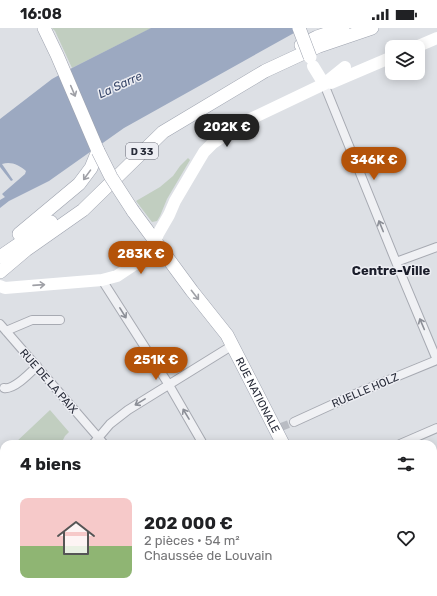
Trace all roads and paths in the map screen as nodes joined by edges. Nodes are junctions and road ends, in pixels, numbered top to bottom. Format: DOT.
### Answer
graph roads {
  1 [pos="36,28"];
  2 [pos="44,28"];
  3 [pos="298,28"];
  4 [pos="343,28"];
  5 [pos="372,28"];
  6 [pos="437,38"];
  7 [pos="50,40"];
  8 [pos="425,43"];
  9 [pos="385,60"];
  10 [pos="312,61"];
  11 [pos="345,67"];
  12 [pos="324,84"];
  13 [pos="98,151"];
  14 [pos="155,241"];
  15 [pos="437,247"];
  16 [pos="0,251"];
  17 [pos="0,257"];
  18 [pos="396,262"];
  19 [pos="0,272"];
  20 [pos="102,280"];
  21 [pos="0,286"];
  22 [pos="60,320"];
  23 [pos="0,324"];
  24 [pos="6,331"];
  25 [pos="233,344"];
  26 [pos="435,349"];
  27 [pos="437,360"];
  28 [pos="37,366"];
  29 [pos="169,385"];
  30 [pos="4,388"];
  31 [pos="294,422"];
  32 [pos="437,428"];
  33 [pos="96,440"];
  34 [pos="99,440"];
  35 [pos="202,440"];
  36 [pos="282,440"];
  37 [pos="409,440"];
  1 -- 7 [label="main road"];
  2 -- 7 [label="main road"];
  3 -- 10 [label="main road, bridge"];
  4 -- 17 [label="main road, D 33"];
  5 -- 19 [label="main road, D 33"];
  6 -- 8 [label="street"];
  7 -- 13 [label="main road, one-way"];
  9 -- 12 [label="street"];
  10 -- 12 [label="street"];
  11 -- 12 [label="street"];
  12 -- 14 [label="street"];
  18 -- 12 [label="street, one-way"];
  13 -- 14 [label="main road, bridge"];
  13 -- 16 [label="main road, one-way"];
  14 -- 20 [label="street"];
  14 -- 25 [label="main road, RUE NATIONALE, one-way"];
  15 -- 18 [label="street"];
  26 -- 18 [label="street, one-way"];
  21 -- 20 [label="street, one-way"];
  20 -- 29 [label="street, one-way"];
  22 -- 24 [label="street"];
  23 -- 24 [label="street, RUE DE LA PAIX"];
  24 -- 28 [label="street, RUE DE LA PAIX"];
  25 -- 29 [label="street"];
  25 -- 36 [label="main road, RUE NATIONALE"];
  26 -- 27 [label="street"];
  27 -- 31 [label="street, RUELLE HOLZ"];
  28 -- 30 [label="street"];
  28 -- 33 [label="street, RUE DE LA PAIX"];
  29 -- 34 [label="street, one-way"];
  35 -- 29 [label="street, one-way"];
  32 -- 37 [label="street"];
}
